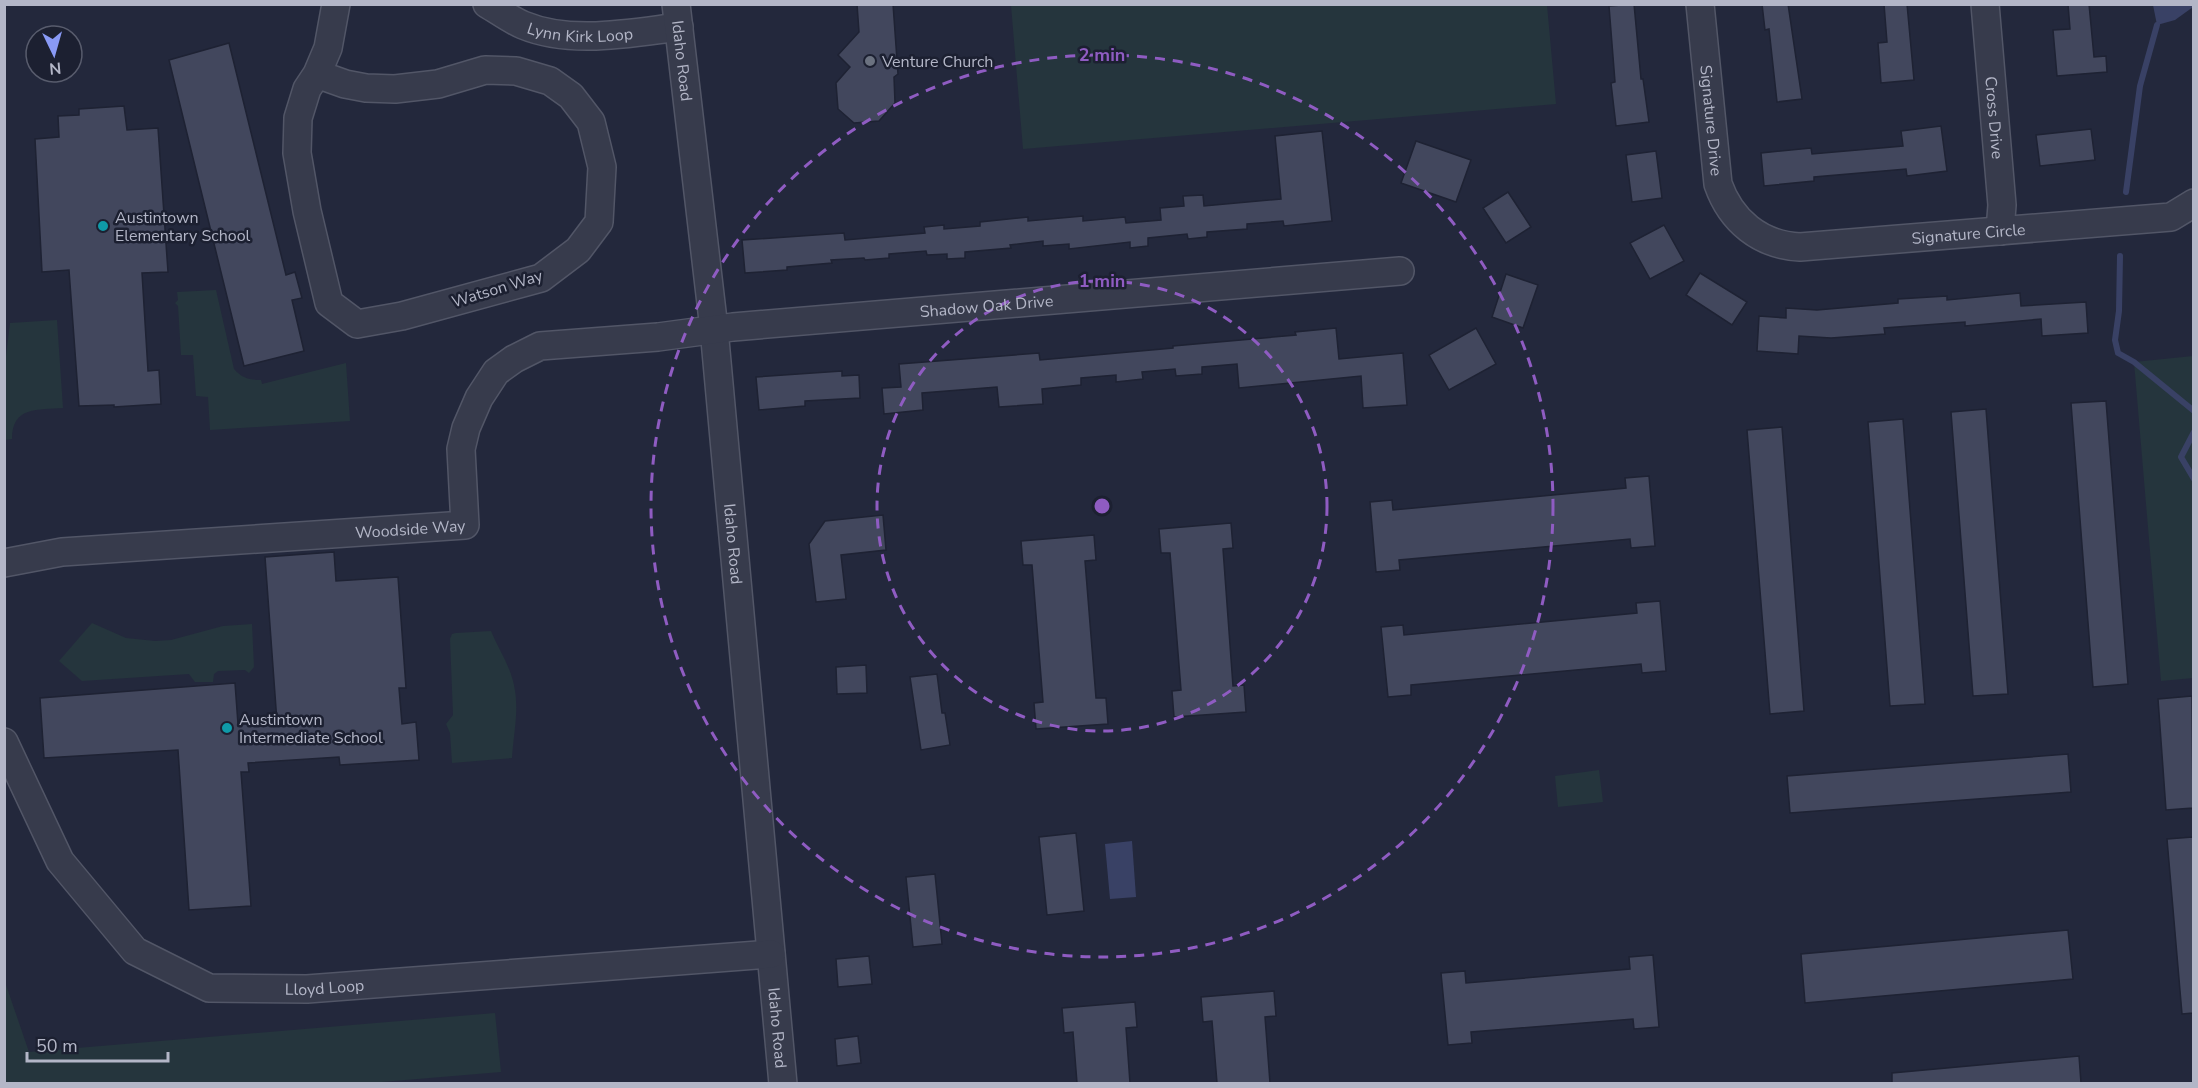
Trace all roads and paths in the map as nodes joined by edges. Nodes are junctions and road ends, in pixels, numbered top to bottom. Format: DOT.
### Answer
graph roads {
  1 [pos="336,4"];
  2 [pos="487,4"];
  3 [pos="1700,4"];
  4 [pos="1985,4"];
  5 [pos="678,16"];
  6 [pos="317,74"];
  7 [pos="2193,202"];
  8 [pos="1746,227"];
  9 [pos="2000,231"];
  10 [pos="1400,271"];
  11 [pos="714,329"];
  12 [pos="4,563"];
  13 [pos="4,742"];
  14 [pos="771,954"];
  15 [pos="783,1083"];
  1 -- 6 [label="street, Watson Way"];
  2 -- 5 [label="street, Lynn Kirk Loop"];
  3 -- 8 [label="street, Signature Drive"];
  4 -- 9 [label="street, Cross Drive"];
  5 -- 11 [label="street, Idaho Road"];
  6 -- 6 [label="street, Watson Way"];
  7 -- 9 [label="street, Signature Circle"];
  8 -- 9 [label="street, Signature Circle"];
  10 -- 11 [label="street, Shadow Oak Drive"];
  11 -- 12 [label="street, Woodside Way"];
  11 -- 14 [label="street, Idaho Road"];
  13 -- 14 [label="street, Lloyd Loop"];
  14 -- 15 [label="street, Idaho Road"];
}
